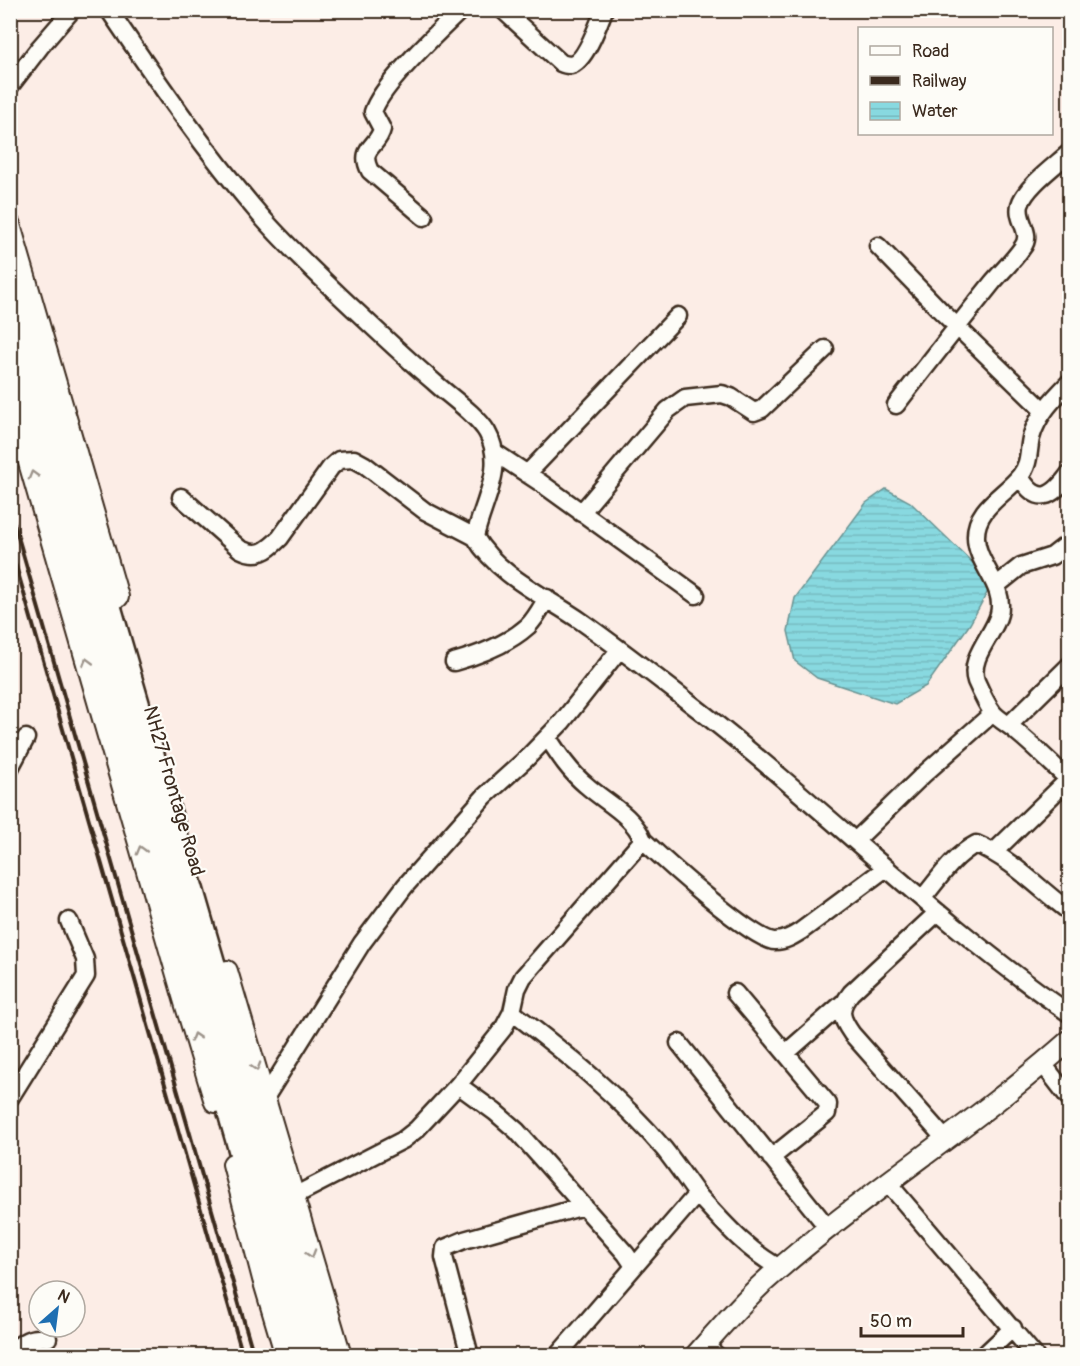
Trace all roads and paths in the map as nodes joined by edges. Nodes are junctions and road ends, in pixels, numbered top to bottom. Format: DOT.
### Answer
graph roads {
  1 [pos="72,10"];
  2 [pos="109,10"];
  3 [pos="461,10"];
  4 [pos="503,10"];
  5 [pos="604,10"];
  6 [pos="10,86"];
  7 [pos="1070,152"];
  8 [pos="424,217"];
  9 [pos="10,225"];
  10 [pos="879,246"];
  11 [pos="10,274"];
  12 [pos="678,316"];
  13 [pos="958,327"];
  14 [pos="10,341"];
  15 [pos="825,350"];
  16 [pos="1070,382"];
  17 [pos="10,397"];
  18 [pos="896,405"];
  19 [pos="1044,411"];
  20 [pos="494,452"];
  21 [pos="1070,472"];
  22 [pos="526,474"];
  23 [pos="1020,477"];
  24 [pos="181,497"];
  25 [pos="581,513"];
  26 [pos="475,537"];
  27 [pos="1070,542"];
  28 [pos="996,586"];
  29 [pos="696,595"];
  30 [pos="547,598"];
  31 [pos="619,650"];
  32 [pos="454,662"];
  33 [pos="1070,666"];
  34 [pos="993,713"];
  35 [pos="1009,725"];
  36 [pos="26,738"];
  37 [pos="548,738"];
  38 [pos="10,768"];
  39 [pos="1069,778"];
  40 [pos="643,840"];
  41 [pos="855,841"];
  42 [pos="994,852"];
  43 [pos="886,868"];
  44 [pos="922,899"];
  45 [pos="938,912"];
  46 [pos="1070,912"];
  47 [pos="69,921"];
  48 [pos="735,993"];
  49 [pos="843,1003"];
  50 [pos="512,1012"];
  51 [pos="1070,1014"];
  52 [pos="1070,1040"];
  53 [pos="679,1043"];
  54 [pos="786,1053"];
  55 [pos="1043,1064"];
  56 [pos="458,1085"];
  57 [pos="10,1098"];
  58 [pos="266,1098"];
  59 [pos="1070,1099"];
  60 [pos="946,1140"];
  61 [pos="771,1158"];
  62 [pos="888,1183"];
  63 [pos="697,1194"];
  64 [pos="294,1196"];
  65 [pos="584,1206"];
  66 [pos="828,1228"];
  67 [pos="634,1266"];
  68 [pos="780,1269"];
  69 [pos="1014,1328"];
  70 [pos="27,1339"];
  71 [pos="706,1352"];
  72 [pos="10,1354"];
  73 [pos="286,1356"];
  74 [pos="302,1356"];
  75 [pos="325,1356"];
  76 [pos="341,1356"];
  77 [pos="470,1356"];
  78 [pos="556,1356"];
  79 [pos="983,1356"];
  80 [pos="1035,1356"];
  1 -- 6 [label="street"];
  2 -- 20 [label="street"];
  3 -- 8 [label="street"];
  4 -- 5 [label="street"];
  7 -- 13 [label="street"];
  9 -- 58 [label="street, NH27 Frontage Road, one-way"];
  10 -- 13 [label="street"];
  11 -- 75 [label="highway"];
  12 -- 22 [label="street"];
  13 -- 18 [label="street"];
  13 -- 19 [label="street"];
  14 -- 74 [label="highway"];
  15 -- 25 [label="street"];
  16 -- 19 [label="street"];
  73 -- 17 [label="street, one-way"];
  19 -- 23 [label="street"];
  20 -- 22 [label="street"];
  20 -- 26 [label="street"];
  21 -- 23 [label="street"];
  22 -- 25 [label="street"];
  23 -- 28 [label="street"];
  24 -- 26 [label="street"];
  25 -- 29 [label="street"];
  26 -- 30 [label="street"];
  27 -- 28 [label="street"];
  28 -- 34 [label="street"];
  30 -- 31 [label="street"];
  30 -- 32 [label="street"];
  31 -- 37 [label="street"];
  31 -- 41 [label="street"];
  33 -- 35 [label="street"];
  34 -- 35 [label="street"];
  34 -- 41 [label="street"];
  35 -- 39 [label="street"];
  36 -- 38 [label="street"];
  37 -- 40 [label="street"];
  37 -- 58 [label="street"];
  39 -- 42 [label="street"];
  40 -- 43 [label="street"];
  40 -- 50 [label="street"];
  41 -- 43 [label="street"];
  42 -- 44 [label="street"];
  42 -- 46 [label="street"];
  43 -- 44 [label="street"];
  44 -- 45 [label="street"];
  45 -- 49 [label="street"];
  45 -- 51 [label="street"];
  47 -- 57 [label="street"];
  48 -- 54 [label="street"];
  49 -- 54 [label="street"];
  49 -- 60 [label="street"];
  50 -- 56 [label="street"];
  50 -- 63 [label="street"];
  52 -- 55 [label="street"];
  53 -- 61 [label="street"];
  54 -- 61 [label="street"];
  55 -- 59 [label="street"];
  55 -- 60 [label="street"];
  56 -- 64 [label="street"];
  56 -- 65 [label="street"];
  58 -- 64 [label="street, NH27 Frontage Road"];
  60 -- 62 [label="street"];
  61 -- 66 [label="street"];
  62 -- 66 [label="street"];
  62 -- 69 [label="street"];
  63 -- 67 [label="street"];
  63 -- 68 [label="street"];
  64 -- 76 [label="street, NH27 Frontage Road, one-way"];
  65 -- 67 [label="street"];
  65 -- 77 [label="street"];
  66 -- 68 [label="street"];
  67 -- 78 [label="street"];
  68 -- 71 [label="street"];
  69 -- 79 [label="street"];
  69 -- 80 [label="street"];
  70 -- 72 [label="street"];
}
